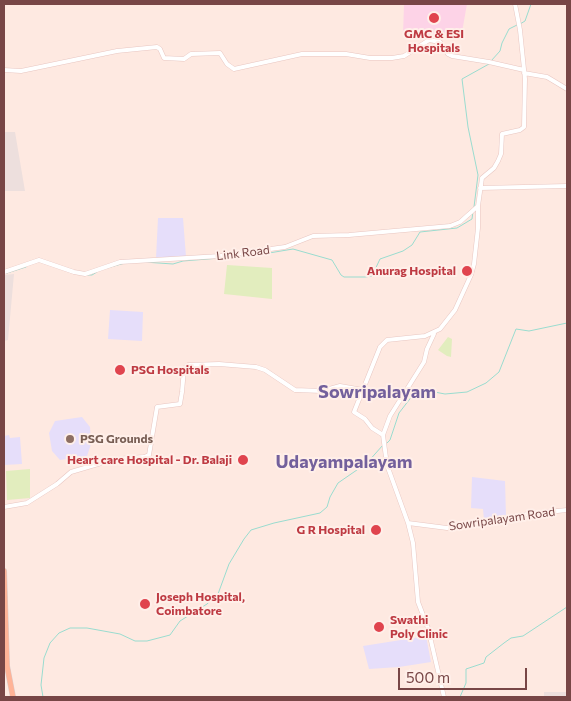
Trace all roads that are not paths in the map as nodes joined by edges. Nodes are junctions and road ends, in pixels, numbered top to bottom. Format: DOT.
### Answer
graph roads {
  1 [pos="516,4"];
  2 [pos="4,69"];
  3 [pos="524,72"];
  4 [pos="567,88"];
  5 [pos="567,186"];
  6 [pos="480,188"];
  7 [pos="477,207"];
  8 [pos="4,272"];
  9 [pos="435,332"];
  10 [pos="363,390"];
  11 [pos="384,435"];
  12 [pos="4,508"];
  13 [pos="567,510"];
  14 [pos="408,523"];
  15 [pos="4,571"];
  16 [pos="4,589"];
  17 [pos="4,667"];
  18 [pos="11,697"];
  19 [pos="444,697"];
  1 -- 3 [label="street"];
  2 -- 3 [label="street"];
  3 -- 4 [label="street"];
  3 -- 6 [label="street"];
  5 -- 6 [label="street"];
  6 -- 7 [label="street"];
  7 -- 8 [label="street, Link Road"];
  7 -- 9 [label="street"];
  9 -- 10 [label="street"];
  9 -- 11 [label="street"];
  10 -- 11 [label="street"];
  10 -- 12 [label="street"];
  11 -- 14 [label="street"];
  13 -- 14 [label="street, Sowripalayam Road"];
  14 -- 19 [label="street"];
  15 -- 16 [label="main road"];
  16 -- 18 [label="main road"];
  17 -- 18 [label="main road"];
}
